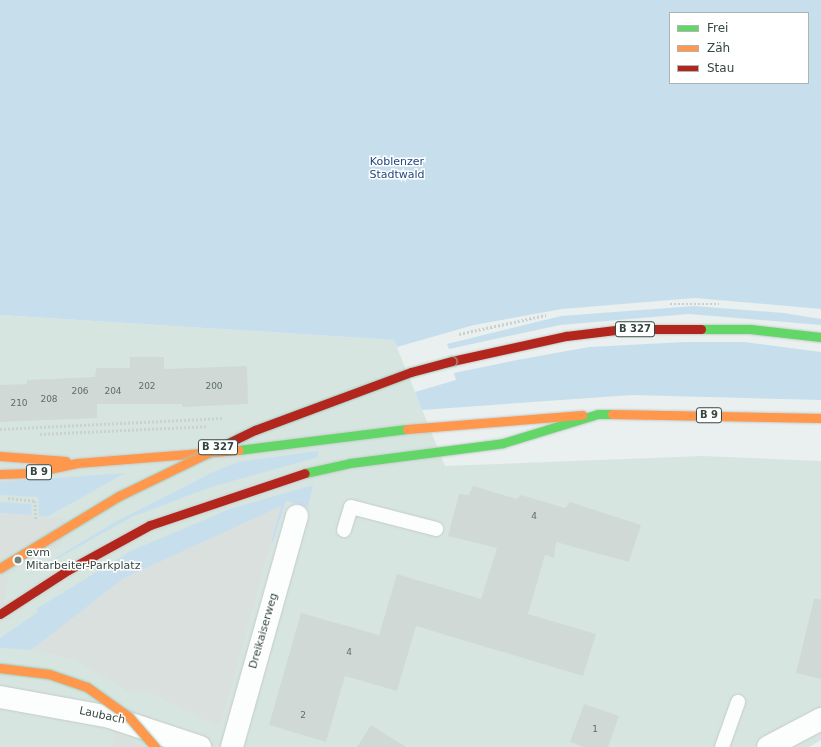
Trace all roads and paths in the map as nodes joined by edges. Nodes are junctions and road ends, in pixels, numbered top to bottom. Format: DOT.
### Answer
graph roads {
  1 [pos="821,337"];
  2 [pos="598,414"];
  3 [pos="215,418"];
  4 [pos="821,418"];
  5 [pos="215,426"];
  6 [pos="0,429"];
  7 [pos="32,435"];
  8 [pos="0,456"];
  9 [pos="77,463"];
  10 [pos="0,474"];
  11 [pos="0,498"];
  12 [pos="297,516"];
  13 [pos="36,528"];
  14 [pos="436,529"];
  15 [pos="344,530"];
  16 [pos="0,568"];
  17 [pos="0,614"];
  18 [pos="0,668"];
  19 [pos="0,697"];
  20 [pos="738,702"];
  21 [pos="821,719"];
  22 [pos="154,747"];
  23 [pos="200,747"];
  24 [pos="232,747"];
  25 [pos="722,747"];
  26 [pos="768,747"];
  1 -- 16 [label="main road, B 327, bridge"];
  2 -- 4 [label="main road, B 9"];
  2 -- 9 [label="main road, B 9"];
  2 -- 17 [label="main road"];
  3 -- 6 [label="path"];
  5 -- 7 [label="path"];
  8 -- 9 [label="main road, B 9"];
  9 -- 10 [label="main road, B 9"];
  11 -- 13 [label="path"];
  12 -- 24 [label="street, Dreikaiserweg"];
  14 -- 15 [label="lane"];
  18 -- 22 [label="main road, bridge"];
  19 -- 23 [label="street, Laubach"];
  20 -- 25 [label="lane"];
  21 -- 26 [label="street"];
}
